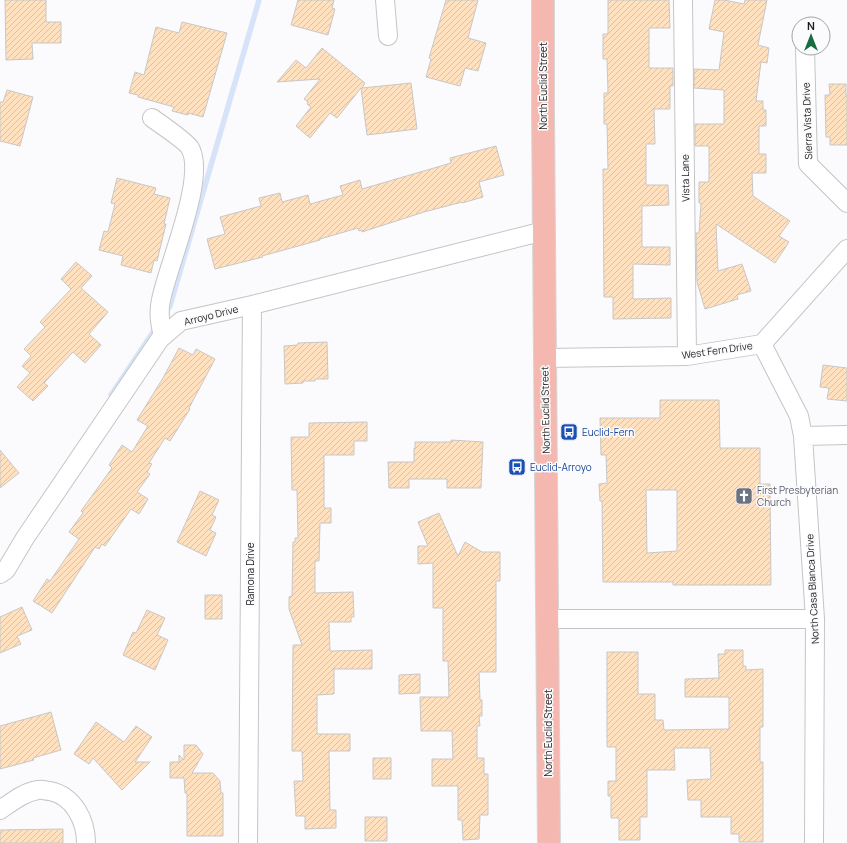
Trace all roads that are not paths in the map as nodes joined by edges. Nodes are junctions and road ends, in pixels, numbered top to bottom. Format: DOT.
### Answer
graph roads {
  1 [pos="385,0"];
  2 [pos="543,0"];
  3 [pos="683,0"];
  4 [pos="388,36"];
  5 [pos="805,56"];
  6 [pos="152,118"];
  7 [pos="847,203"];
  8 [pos="544,231"];
  9 [pos="847,249"];
  10 [pos="252,305"];
  11 [pos="163,336"];
  12 [pos="762,344"];
  13 [pos="687,356"];
  14 [pos="545,358"];
  15 [pos="847,435"];
  16 [pos="803,436"];
  17 [pos="0,574"];
  18 [pos="548,619"];
  19 [pos="815,619"];
  20 [pos="0,810"];
  21 [pos="86,843"];
  22 [pos="248,843"];
  23 [pos="549,843"];
  24 [pos="814,843"];
  1 -- 4 [label="street"];
  2 -- 8 [label="main road, North Euclid Street"];
  3 -- 13 [label="street, Vista Lane"];
  5 -- 7 [label="street, Sierra Vista Drive"];
  6 -- 11 [label="street"];
  8 -- 10 [label="street, Arroyo Drive"];
  8 -- 14 [label="main road, North Euclid Street"];
  9 -- 12 [label="street, West Fern Drive"];
  10 -- 11 [label="street, Arroyo Drive"];
  10 -- 22 [label="street, Ramona Drive"];
  11 -- 17 [label="street, Arroyo Drive"];
  12 -- 13 [label="street, West Fern Drive"];
  12 -- 16 [label="street, North Casa Blanca Drive"];
  13 -- 14 [label="street, West Fern Drive"];
  14 -- 18 [label="main road, North Euclid Street"];
  15 -- 16 [label="street"];
  16 -- 19 [label="street, North Casa Blanca Drive"];
  18 -- 19 [label="street"];
  18 -- 23 [label="main road, North Euclid Street"];
  19 -- 24 [label="street, North Casa Blanca Drive"];
  20 -- 21 [label="street"];
}
